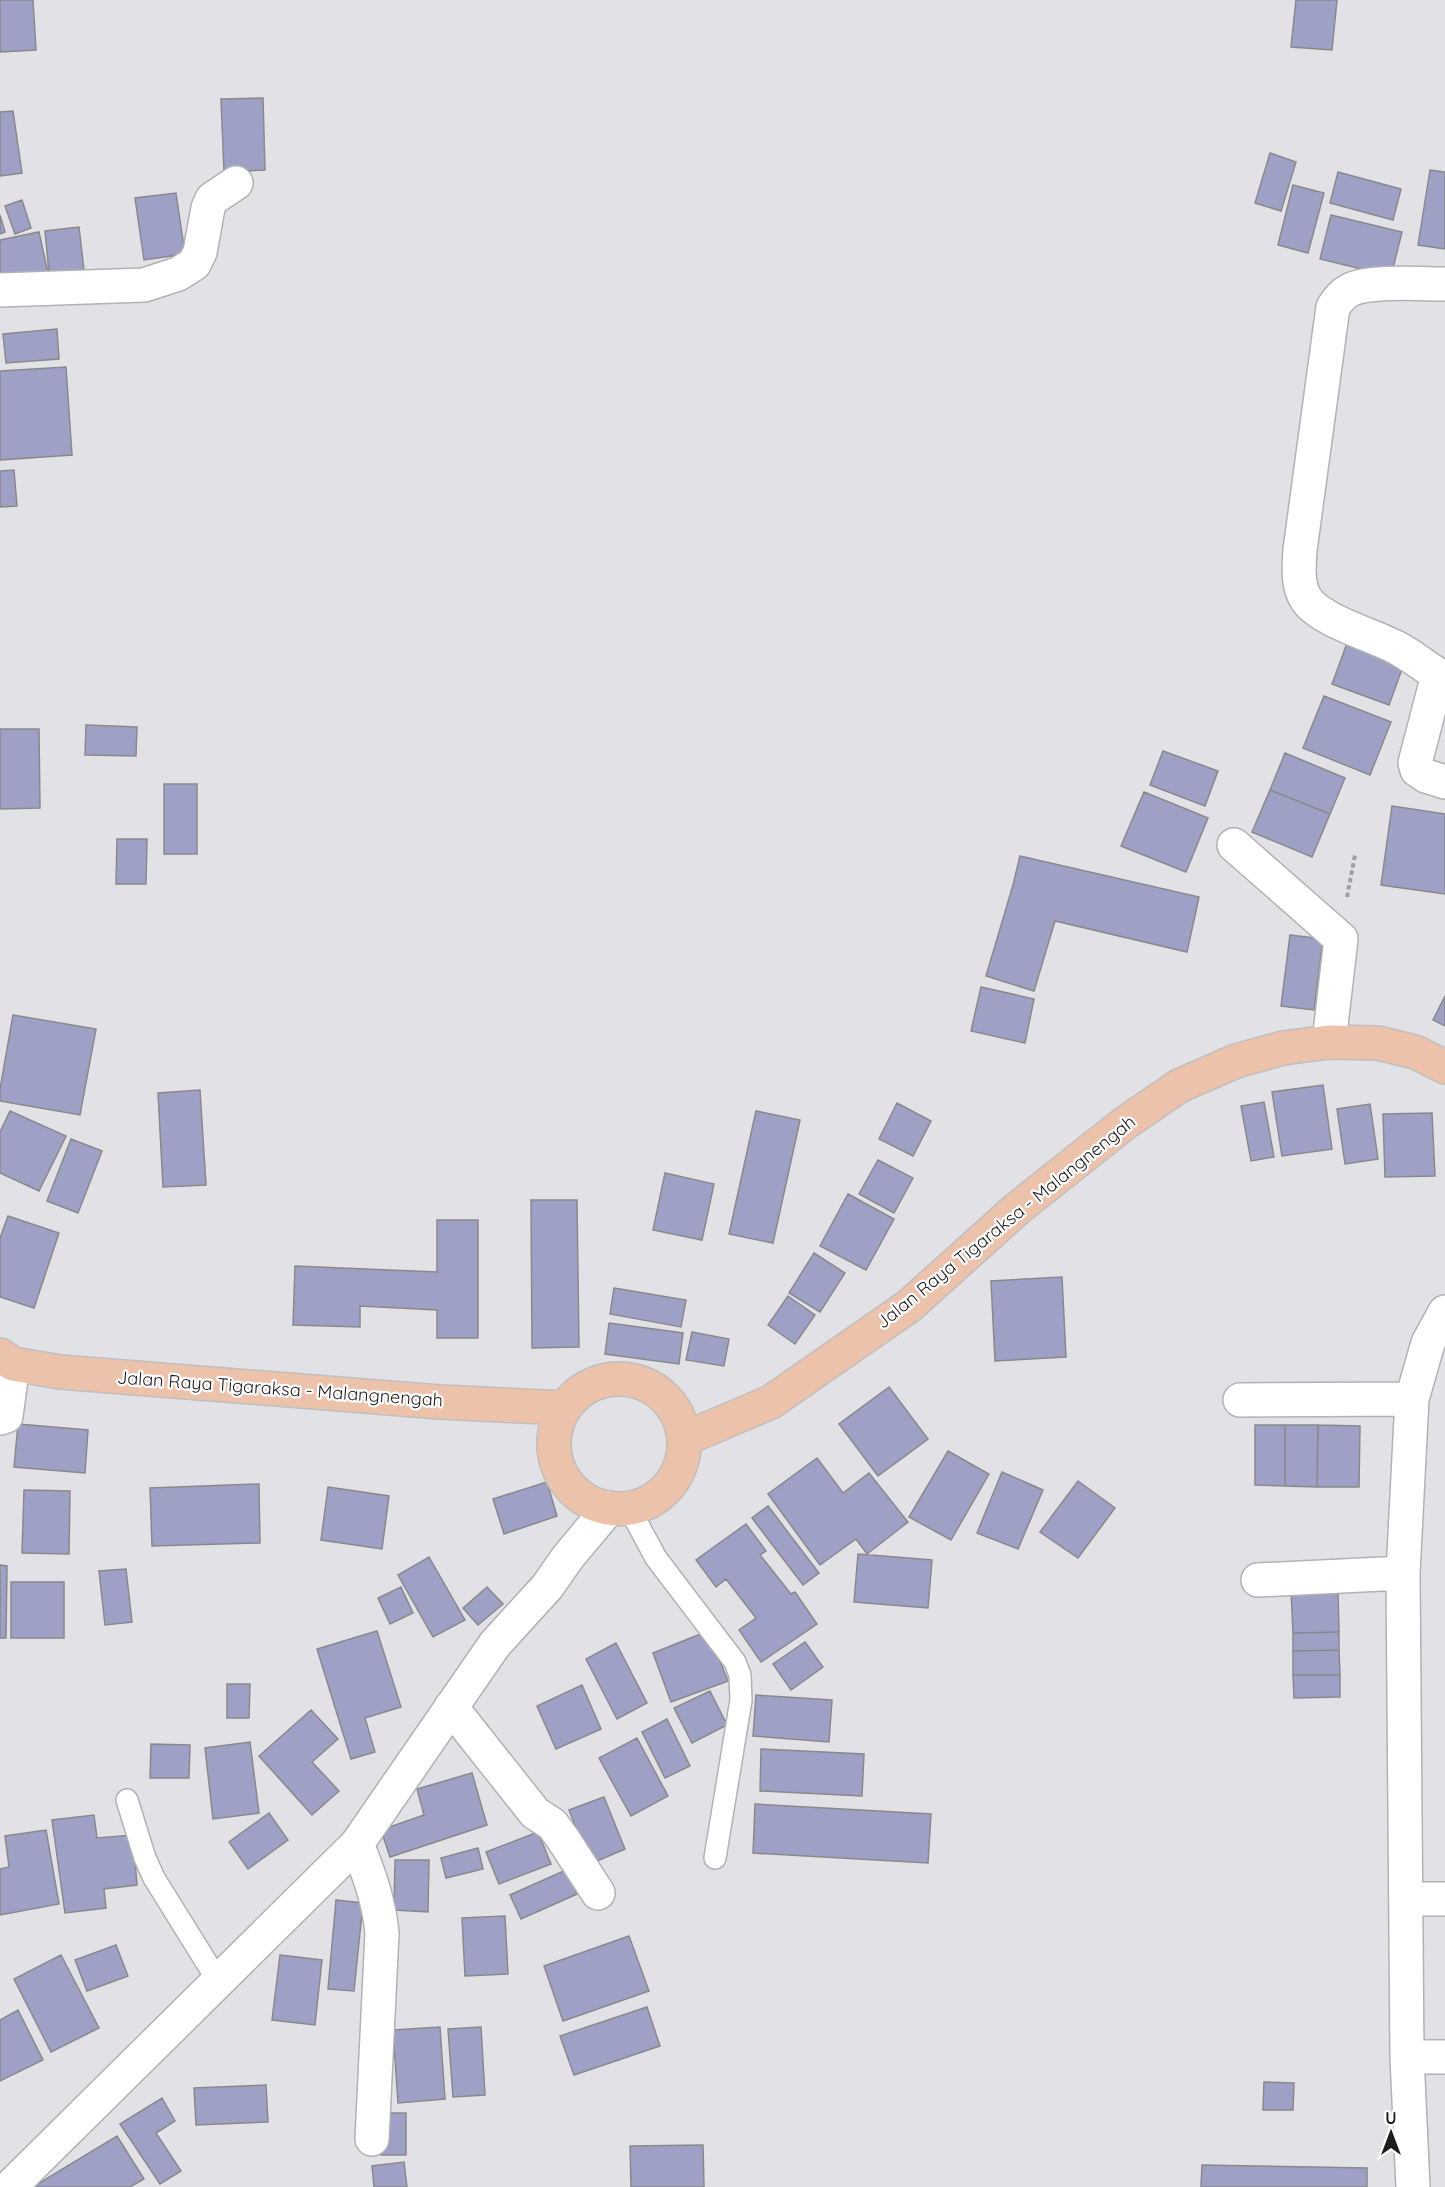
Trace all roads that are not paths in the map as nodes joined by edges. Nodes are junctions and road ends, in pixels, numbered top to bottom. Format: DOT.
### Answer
graph roads {
  1 [pos="236,183"];
  2 [pos="1445,284"];
  3 [pos="0,290"];
  4 [pos="1441,677"];
  5 [pos="1445,782"];
  6 [pos="1234,845"];
  7 [pos="1329,1042"];
  8 [pos="1445,1067"];
  9 [pos="1445,1312"];
  10 [pos="6,1359"];
  11 [pos="1412,1399"];
  12 [pos="1240,1400"];
  13 [pos="564,1407"];
  14 [pos="0,1418"];
  15 [pos="684,1439"];
  16 [pos="619,1508"];
  17 [pos="1403,1573"];
  18 [pos="1258,1580"];
  19 [pos="451,1707"];
  20 [pos="127,1800"];
  21 [pos="357,1844"];
  22 [pos="715,1858"];
  23 [pos="598,1893"];
  24 [pos="1406,1899"];
  25 [pos="1445,1899"];
  26 [pos="218,1981"];
  27 [pos="1407,2056"];
  28 [pos="1445,2057"];
  29 [pos="372,2139"];
  30 [pos="10,2187"];
  31 [pos="1413,2187"];
  1 -- 3 [label="street"];
  2 -- 4 [label="street"];
  4 -- 5 [label="street"];
  6 -- 7 [label="street"];
  7 -- 8 [label="main road, Jalan Raya Tigaraksa - Malangnengah"];
  7 -- 15 [label="main road, Jalan Raya Tigaraksa - Malangnengah"];
  9 -- 11 [label="street"];
  10 -- 13 [label="main road, Jalan Raya Tigaraksa - Malangnengah"];
  10 -- 14 [label="street"];
  11 -- 12 [label="street"];
  11 -- 17 [label="street"];
  13 -- 15 [label="main road"];
  13 -- 16 [label="main road"];
  15 -- 16 [label="main road"];
  16 -- 19 [label="street"];
  16 -- 22 [label="lane"];
  17 -- 18 [label="street"];
  17 -- 24 [label="street"];
  19 -- 21 [label="street"];
  19 -- 23 [label="street"];
  20 -- 26 [label="lane"];
  21 -- 26 [label="street"];
  21 -- 29 [label="street"];
  24 -- 25 [label="street"];
  24 -- 27 [label="street"];
  26 -- 30 [label="street"];
  27 -- 28 [label="street"];
  27 -- 31 [label="street"];
}
